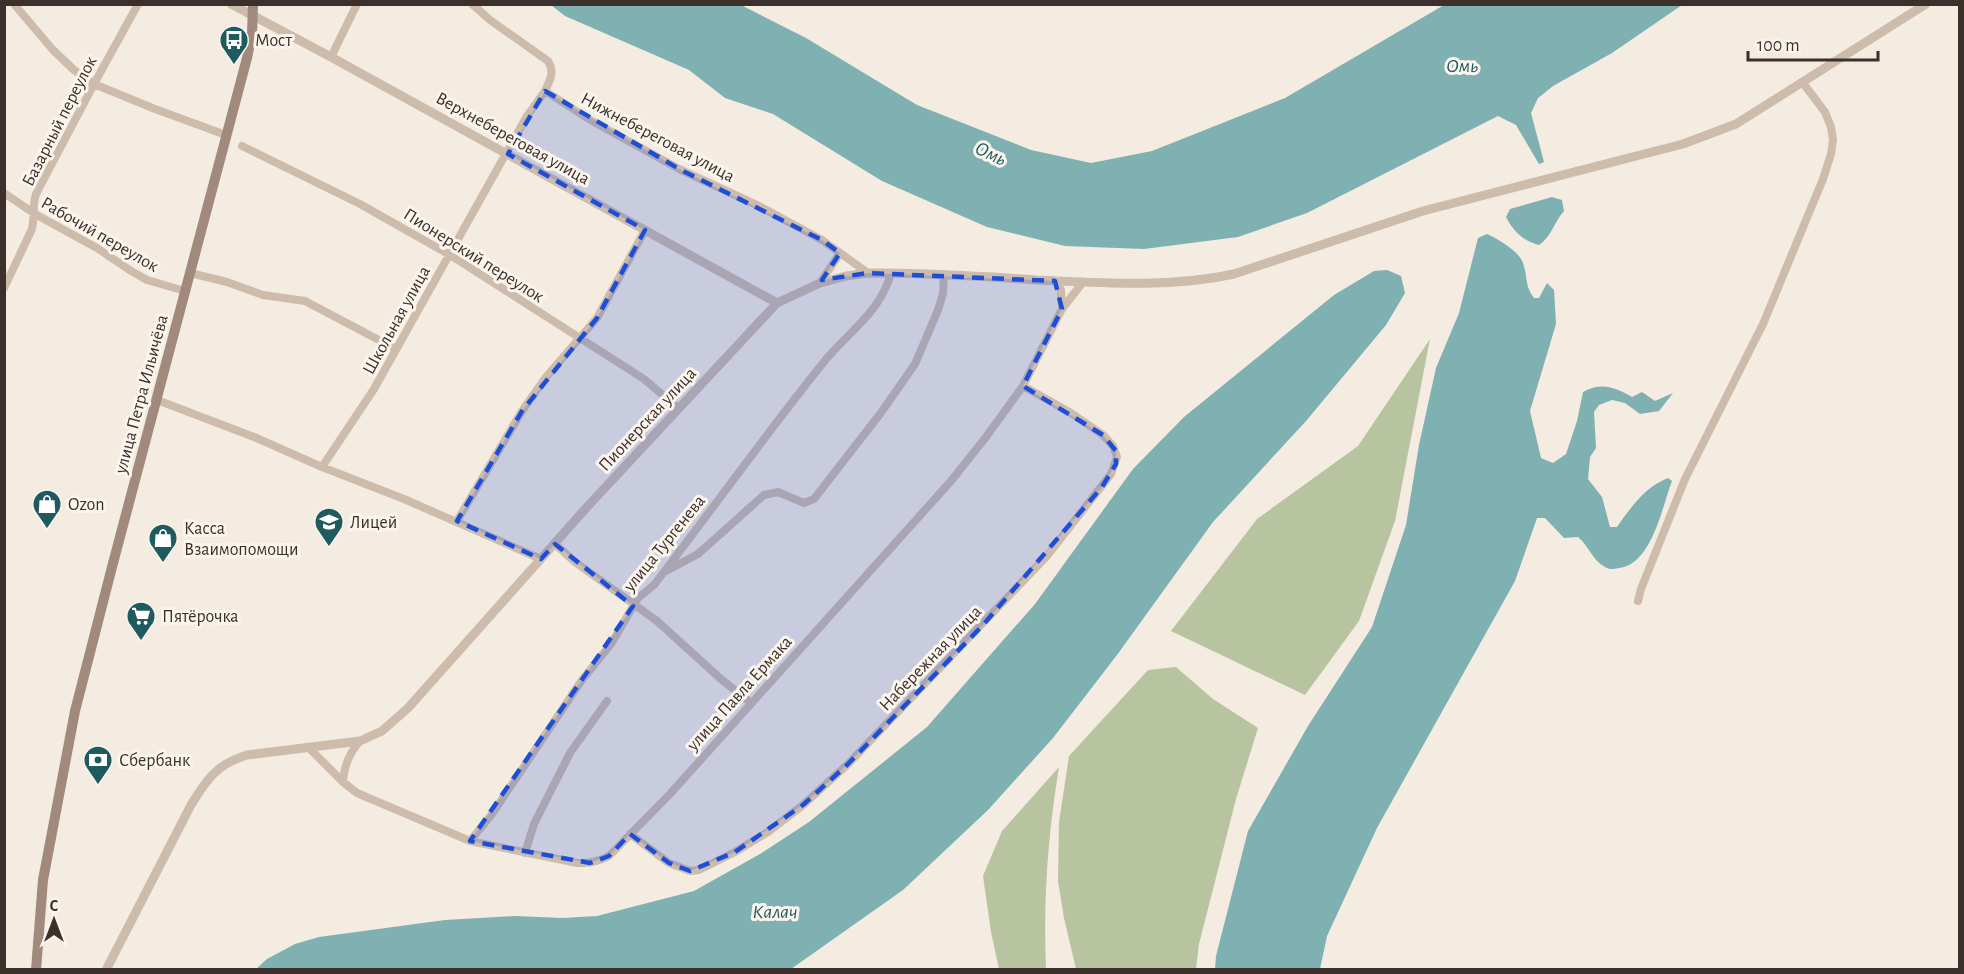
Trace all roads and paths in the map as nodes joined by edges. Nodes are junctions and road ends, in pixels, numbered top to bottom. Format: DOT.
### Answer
graph roads {
  1 [pos="14,4"];
  2 [pos="138,4"];
  3 [pos="231,4"];
  4 [pos="357,4"];
  5 [pos="472,4"];
  6 [pos="1926,4"];
  7 [pos="253,10"];
  8 [pos="331,57"];
  9 [pos="1803,83"];
  10 [pos="94,84"];
  11 [pos="545,91"];
  12 [pos="226,135"];
  13 [pos="242,146"];
  14 [pos="508,154"];
  15 [pos="4,193"];
  16 [pos="35,214"];
  17 [pos="645,230"];
  18 [pos="840,253"];
  19 [pos="450,255"];
  20 [pos="190,273"];
  21 [pos="868,273"];
  22 [pos="891,273"];
  23 [pos="944,274"];
  24 [pos="1055,281"];
  25 [pos="1083,282"];
  26 [pos="820,283"];
  27 [pos="4,288"];
  28 [pos="185,291"];
  29 [pos="777,303"];
  30 [pos="1062,309"];
  31 [pos="579,339"];
  32 [pos="396,349"];
  33 [pos="1023,386"];
  34 [pos="157,400"];
  35 [pos="678,408"];
  36 [pos="322,467"];
  37 [pos="457,521"];
  38 [pos="555,544"];
  39 [pos="541,559"];
  40 [pos="664,572"];
  41 [pos="1638,601"];
  42 [pos="633,606"];
  43 [pos="607,701"];
  44 [pos="750,702"];
  45 [pos="360,741"];
  46 [pos="308,747"];
  47 [pos="343,782"];
  48 [pos="630,834"];
  49 [pos="470,841"];
  50 [pos="525,853"];
  51 [pos="36,969"];
  52 [pos="106,969"];
  1 -- 10 [label="street"];
  2 -- 10 [label="street, Базарный переулок"];
  3 -- 7 [label="street, Верхнебереговая улица"];
  4 -- 8 [label="street"];
  5 -- 11 [label="street"];
  6 -- 9 [label="street, Пионерская улица"];
  7 -- 8 [label="street, Верхнебереговая улица"];
  7 -- 12 [label="main road, улица Петра Ильичёва"];
  8 -- 14 [label="street, Верхнебереговая улица"];
  9 -- 25 [label="street, Пионерская улица"];
  9 -- 41 [label="street"];
  10 -- 12 [label="street"];
  10 -- 16 [label="street, Базарный переулок"];
  11 -- 14 [label="street, Школьная улица"];
  11 -- 18 [label="street, Нижнебереговая улица"];
  12 -- 20 [label="main road, улица Петра Ильичёва"];
  13 -- 19 [label="street, Пионерский переулок"];
  14 -- 17 [label="street, Верхнебереговая улица"];
  14 -- 19 [label="street, Школьная улица"];
  15 -- 16 [label="street, Рабочий переулок"];
  16 -- 27 [label="street, Базарный переулок"];
  16 -- 28 [label="street, Рабочий переулок"];
  17 -- 29 [label="street, Верхнебереговая улица"];
  17 -- 31 [label="street"];
  18 -- 21 [label="street, Нижнебереговая улица"];
  18 -- 26 [label="street"];
  19 -- 31 [label="street, Пионерский переулок"];
  19 -- 32 [label="street, Школьная улица"];
  20 -- 28 [label="main road, улица Петра Ильичёва"];
  20 -- 32 [label="street"];
  21 -- 22 [label="street, Пионерская улица"];
  21 -- 26 [label="street, Пионерская улица"];
  22 -- 23 [label="street, Пионерская улица"];
  22 -- 40 [label="street, улица Тургенева"];
  23 -- 24 [label="street, Пионерская улица"];
  23 -- 40 [label="street"];
  24 -- 25 [label="street, Пионерская улица"];
  24 -- 30 [label="street"];
  25 -- 30 [label="street, улица Павла Ермака"];
  26 -- 29 [label="street, Пионерская улица"];
  28 -- 34 [label="main road, улица Петра Ильичёва"];
  29 -- 35 [label="street, Пионерская улица"];
  30 -- 33 [label="street, улица Павла Ермака"];
  31 -- 35 [label="street, Пионерский переулок"];
  31 -- 37 [label="street"];
  32 -- 36 [label="street, Школьная улица"];
  33 -- 44 [label="street, улица Павла Ермака"];
  33 -- 48 [label="street, Набережная улица"];
  34 -- 36 [label="street"];
  34 -- 51 [label="main road, улица Петра Ильичёва"];
  35 -- 38 [label="street, Пионерская улица"];
  36 -- 37 [label="street"];
  37 -- 39 [label="street"];
  38 -- 39 [label="street, Пионерская улица"];
  38 -- 42 [label="street"];
  39 -- 45 [label="street, Пионерская улица"];
  40 -- 42 [label="street, улица Тургенева"];
  42 -- 44 [label="street"];
  42 -- 49 [label="street, улица Тургенева"];
  43 -- 50 [label="street"];
  44 -- 48 [label="street, улица Павла Ермака"];
  45 -- 46 [label="street, Пионерская улица"];
  45 -- 47 [label="street"];
  46 -- 47 [label="street, улица Павла Ермака"];
  46 -- 52 [label="street, Пионерская улица"];
  47 -- 49 [label="street, улица Павла Ермака"];
  48 -- 50 [label="street, улица Павла Ермака"];
  49 -- 50 [label="street, улица Павла Ермака"];
}
